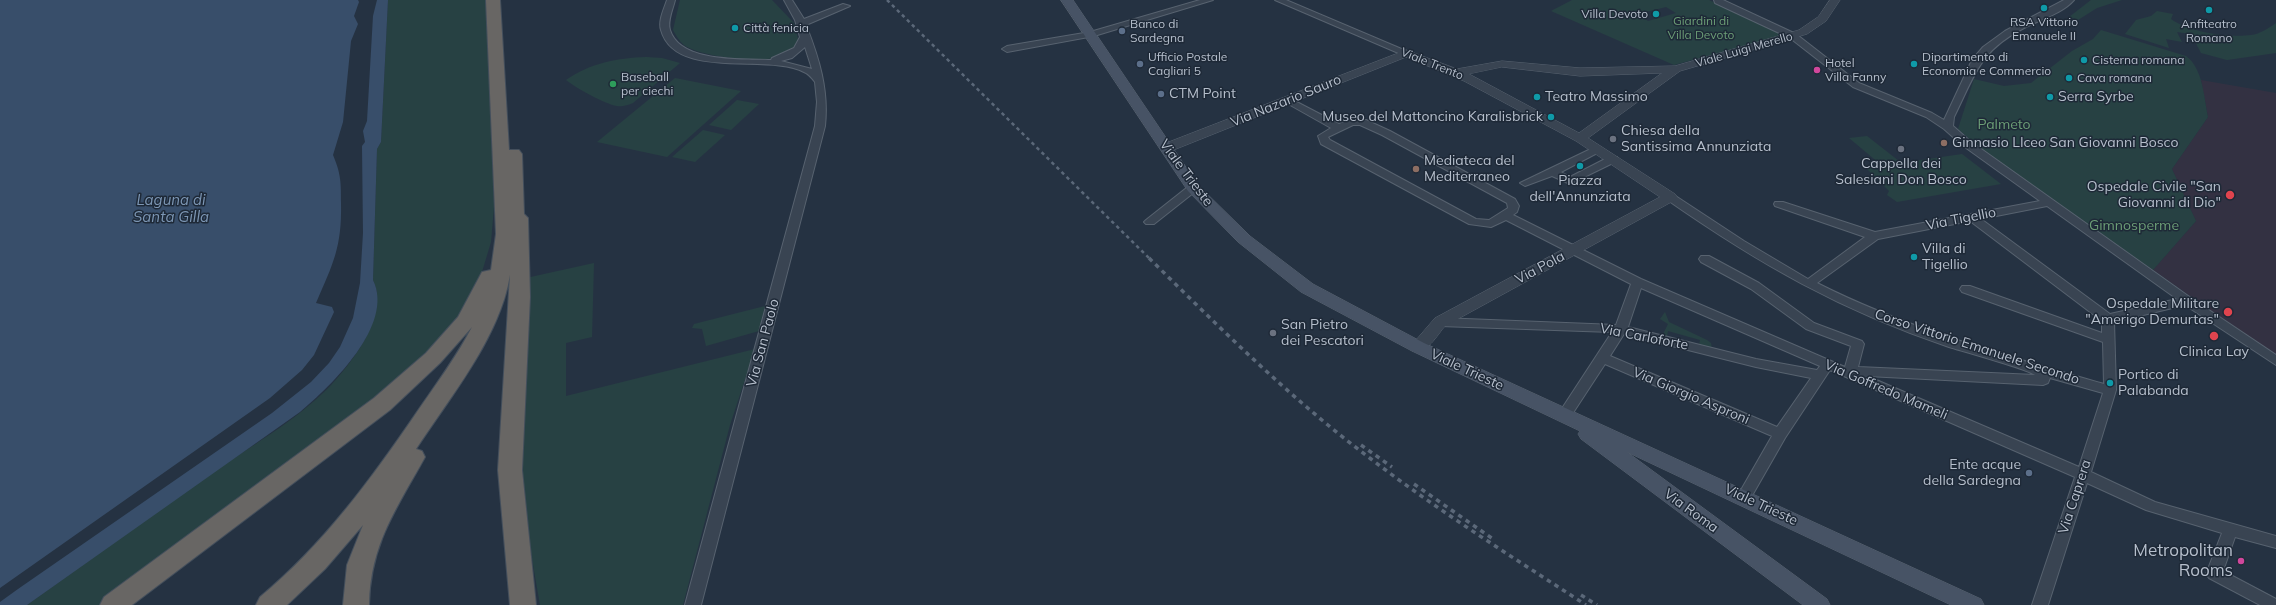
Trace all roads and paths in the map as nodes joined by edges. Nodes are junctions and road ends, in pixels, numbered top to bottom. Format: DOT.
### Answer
graph roads {
  1 [pos="493,0"];
  2 [pos="505,0"];
  3 [pos="671,0"];
  4 [pos="788,0"];
  5 [pos="1067,0"];
  6 [pos="1208,0"];
  7 [pos="1282,0"];
  8 [pos="1835,0"];
  9 [pos="2070,0"];
  10 [pos="1718,1"];
  11 [pos="846,6"];
  12 [pos="803,23"];
  13 [pos="1091,34"];
  14 [pos="1792,36"];
  15 [pos="805,37"];
  16 [pos="1007,49"];
  17 [pos="811,53"];
  18 [pos="1406,53"];
  19 [pos="794,54"];
  20 [pos="770,61"];
  21 [pos="796,66"];
  22 [pos="1456,73"];
  23 [pos="1660,77"];
  24 [pos="819,81"];
  25 [pos="1288,101"];
  26 [pos="1949,123"];
  27 [pos="1338,128"];
  28 [pos="1580,138"];
  29 [pos="1166,148"];
  30 [pos="1597,149"];
  31 [pos="1612,159"];
  32 [pos="1553,172"];
  33 [pos="1526,183"];
  34 [pos="1193,188"];
  35 [pos="1670,197"];
  36 [pos="2048,202"];
  37 [pos="509,204"];
  38 [pos="1779,204"];
  39 [pos="1505,215"];
  40 [pos="1972,217"];
  41 [pos="1150,222"];
  42 [pos="1874,236"];
  43 [pos="1572,250"];
  44 [pos="1705,259"];
  45 [pos="1638,282"];
  46 [pos="1810,283"];
  47 [pos="1966,289"];
  48 [pos="2187,302"];
  49 [pos="2108,319"];
  50 [pos="1440,322"];
  51 [pos="1621,330"];
  52 [pos="2109,340"];
  53 [pos="1418,348"];
  54 [pos="1601,357"];
  55 [pos="2276,360"];
  56 [pos="1823,370"];
  57 [pos="2038,370"];
  58 [pos="1846,371"];
  59 [pos="2110,385"];
  60 [pos="1564,416"];
  61 [pos="1780,434"];
  62 [pos="2082,474"];
  63 [pos="1744,497"];
  64 [pos="2230,530"];
  65 [pos="2276,542"];
  66 [pos="114,605"];
  67 [pos="269,605"];
  68 [pos="356,605"];
  69 [pos="523,605"];
  70 [pos="693,605"];
  71 [pos="1819,605"];
  72 [pos="1973,605"];
  73 [pos="2040,605"];
  74 [pos="2274,605"];
  1 -- 37 [label="highway"];
  2 -- 37 [label="highway"];
  3 -- 20 [label="street"];
  4 -- 12 [label="street"];
  5 -- 13 [label="main road, Viale Trieste"];
  6 -- 13 [label="street"];
  7 -- 18 [label="street, Viale Trento"];
  8 -- 14 [label="street, Viale Luigi Merello"];
  9 -- 26 [label="street"];
  10 -- 14 [label="street"];
  11 -- 12 [label="street"];
  12 -- 15 [label="street, Via San Paolo"];
  13 -- 16 [label="street"];
  13 -- 29 [label="main road, Viale Trieste"];
  14 -- 23 [label="street, Viale Luigi Merello"];
  14 -- 26 [label="street"];
  15 -- 17 [label="street, Via San Paolo"];
  15 -- 19 [label="street"];
  17 -- 21 [label="street"];
  17 -- 24 [label="street, Via San Paolo"];
  18 -- 22 [label="street, Viale Trento"];
  18 -- 25 [label="street, Via Nazario Sauro"];
  19 -- 20 [label="street"];
  19 -- 21 [label="street"];
  20 -- 21 [label="street"];
  21 -- 24 [label="street"];
  22 -- 23 [label="street"];
  22 -- 28 [label="street, Viale Trento"];
  23 -- 28 [label="street, Viale Luigi Merello"];
  24 -- 70 [label="street, Via San Paolo"];
  25 -- 27 [label="street"];
  25 -- 29 [label="street, Via Nazario Sauro"];
  26 -- 36 [label="street"];
  27 -- 39 [label="street"];
  27 -- 39 [label="street"];
  28 -- 30 [label="street, Corso Vittorio Emanuele Secondo"];
  29 -- 34 [label="main road, Viale Trieste"];
  30 -- 31 [label="street, Corso Vittorio Emanuele Secondo"];
  30 -- 32 [label="street"];
  31 -- 32 [label="street"];
  31 -- 35 [label="street, Corso Vittorio Emanuele Secondo"];
  32 -- 33 [label="street"];
  34 -- 41 [label="street"];
  34 -- 53 [label="main road, Viale Trieste"];
  35 -- 43 [label="street, Via Pola"];
  35 -- 46 [label="street, Corso Vittorio Emanuele Secondo"];
  36 -- 40 [label="street, Via Tigellio"];
  36 -- 48 [label="street"];
  37 -- 66 [label="highway"];
  37 -- 67 [label="highway"];
  37 -- 68 [label="highway"];
  37 -- 69 [label="highway"];
  38 -- 42 [label="street, Via Tigellio"];
  39 -- 43 [label="street, Via Goffredo Mameli"];
  40 -- 42 [label="street, Via Tigellio"];
  40 -- 49 [label="street"];
  42 -- 46 [label="street, Via Tigellio"];
  43 -- 45 [label="street, Via Goffredo Mameli"];
  43 -- 50 [label="street, Via Pola"];
  44 -- 58 [label="street"];
  45 -- 51 [label="street"];
  45 -- 56 [label="street, Via Goffredo Mameli"];
  46 -- 57 [label="street, Corso Vittorio Emanuele Secondo"];
  47 -- 52 [label="street"];
  48 -- 49 [label="street"];
  48 -- 55 [label="street"];
  49 -- 52 [label="street, Via Caprera"];
  50 -- 51 [label="street, Via Carloforte"];
  50 -- 53 [label="street, Via Pola"];
  51 -- 54 [label="street"];
  51 -- 56 [label="street, Via Carloforte"];
  52 -- 59 [label="street, Via Caprera"];
  53 -- 60 [label="main road, Viale Trieste"];
  54 -- 60 [label="street"];
  54 -- 61 [label="street, Via Giorgio Asproni"];
  56 -- 58 [label="street, Via Goffredo Mameli"];
  56 -- 61 [label="street"];
  57 -- 58 [label="street"];
  57 -- 59 [label="street, Corso Vittorio Emanuele Secondo"];
  58 -- 62 [label="street, Via Goffredo Mameli"];
  59 -- 62 [label="street, Via Caprera"];
  60 -- 63 [label="main road, Viale Trieste"];
  60 -- 71 [label="main road, Via Roma"];
  61 -- 63 [label="street"];
  62 -- 64 [label="street, Via Goffredo Mameli"];
  62 -- 73 [label="street, Via Caprera"];
  63 -- 72 [label="main road, Viale Trieste"];
  64 -- 65 [label="street, Via Goffredo Mameli"];
  64 -- 74 [label="street"];
}
